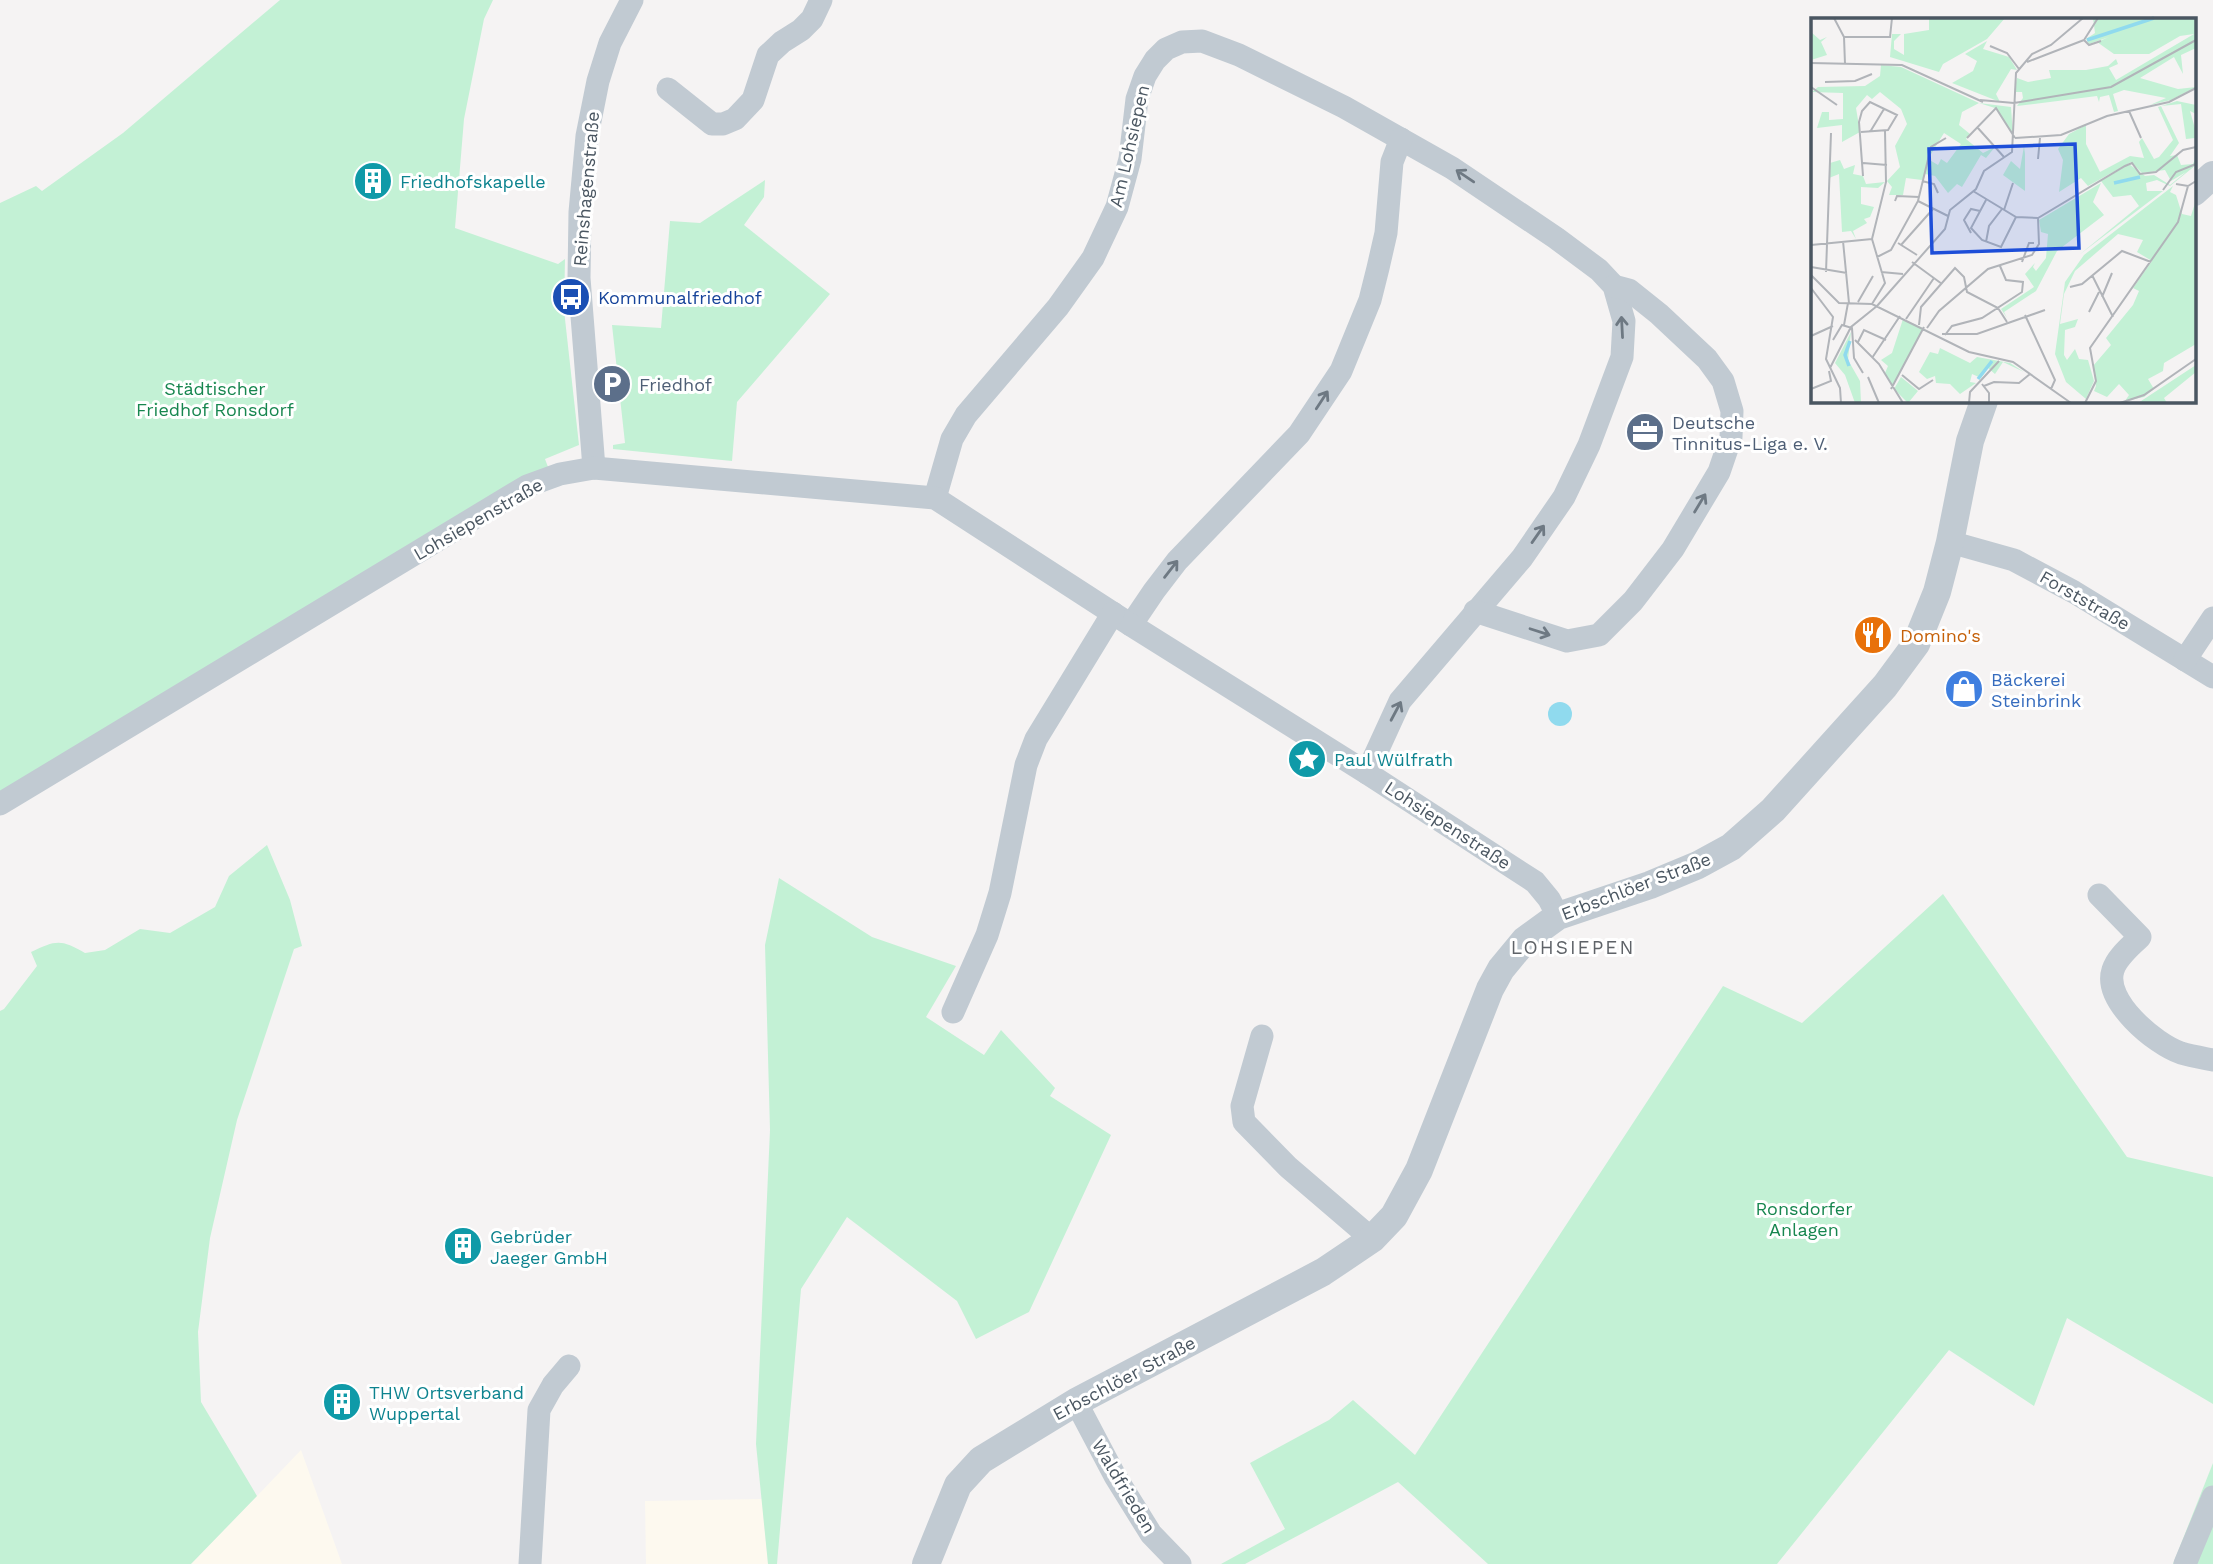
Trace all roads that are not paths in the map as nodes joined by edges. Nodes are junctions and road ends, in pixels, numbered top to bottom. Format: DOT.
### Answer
graph roads {
  1 [pos="632,0"];
  2 [pos="821,0"];
  3 [pos="668,89"];
  4 [pos="1401,139"];
  5 [pos="2213,175"];
  6 [pos="2196,189"];
  7 [pos="1614,286"];
  8 [pos="1984,402"];
  9 [pos="594,468"];
  10 [pos="935,498"];
  11 [pos="1950,542"];
  12 [pos="1475,611"];
  13 [pos="2213,618"];
  14 [pos="1122,619"];
  15 [pos="2185,660"];
  16 [pos="2213,677"];
  17 [pos="1367,773"];
  18 [pos="0,804"];
  19 [pos="2099,895"];
  20 [pos="1558,916"];
  21 [pos="953,1012"];
  22 [pos="1262,1036"];
  23 [pos="2213,1060"];
  24 [pos="1372,1239"];
  25 [pos="569,1366"];
  26 [pos="1076,1402"];
  27 [pos="2213,1497"];
  28 [pos="530,1564"];
  29 [pos="926,1564"];
  30 [pos="1180,1564"];
  31 [pos="2185,1564"];
  1 -- 9 [label="street, Reinshagenstraße"];
  2 -- 3 [label="street"];
  7 -- 4 [label="street, Am Lohsiepen, one-way"];
  4 -- 10 [label="street, Am Lohsiepen"];
  14 -- 4 [label="street, one-way"];
  5 -- 6 [label="street"];
  12 -- 7 [label="street, one-way"];
  12 -- 7 [label="street, Am Lohsiepen, one-way"];
  8 -- 11 [label="street, Erbschlöer Straße"];
  9 -- 10 [label="street, Lohsiepenstraße"];
  9 -- 18 [label="street, Lohsiepenstraße"];
  10 -- 14 [label="street, Lohsiepenstraße"];
  11 -- 15 [label="street, Forststraße"];
  11 -- 20 [label="street, Erbschlöer Straße"];
  17 -- 12 [label="street, one-way"];
  13 -- 15 [label="street"];
  14 -- 17 [label="street, Lohsiepenstraße"];
  14 -- 21 [label="street"];
  15 -- 16 [label="street, Forststraße"];
  17 -- 20 [label="street, Lohsiepenstraße"];
  19 -- 23 [label="street"];
  20 -- 24 [label="street, Erbschlöer Straße"];
  22 -- 24 [label="street"];
  24 -- 26 [label="street, Erbschlöer Straße"];
  25 -- 28 [label="street"];
  26 -- 29 [label="street, Erbschlöer Straße"];
  26 -- 30 [label="street, Waldfrieden"];
  27 -- 31 [label="street"];
}
